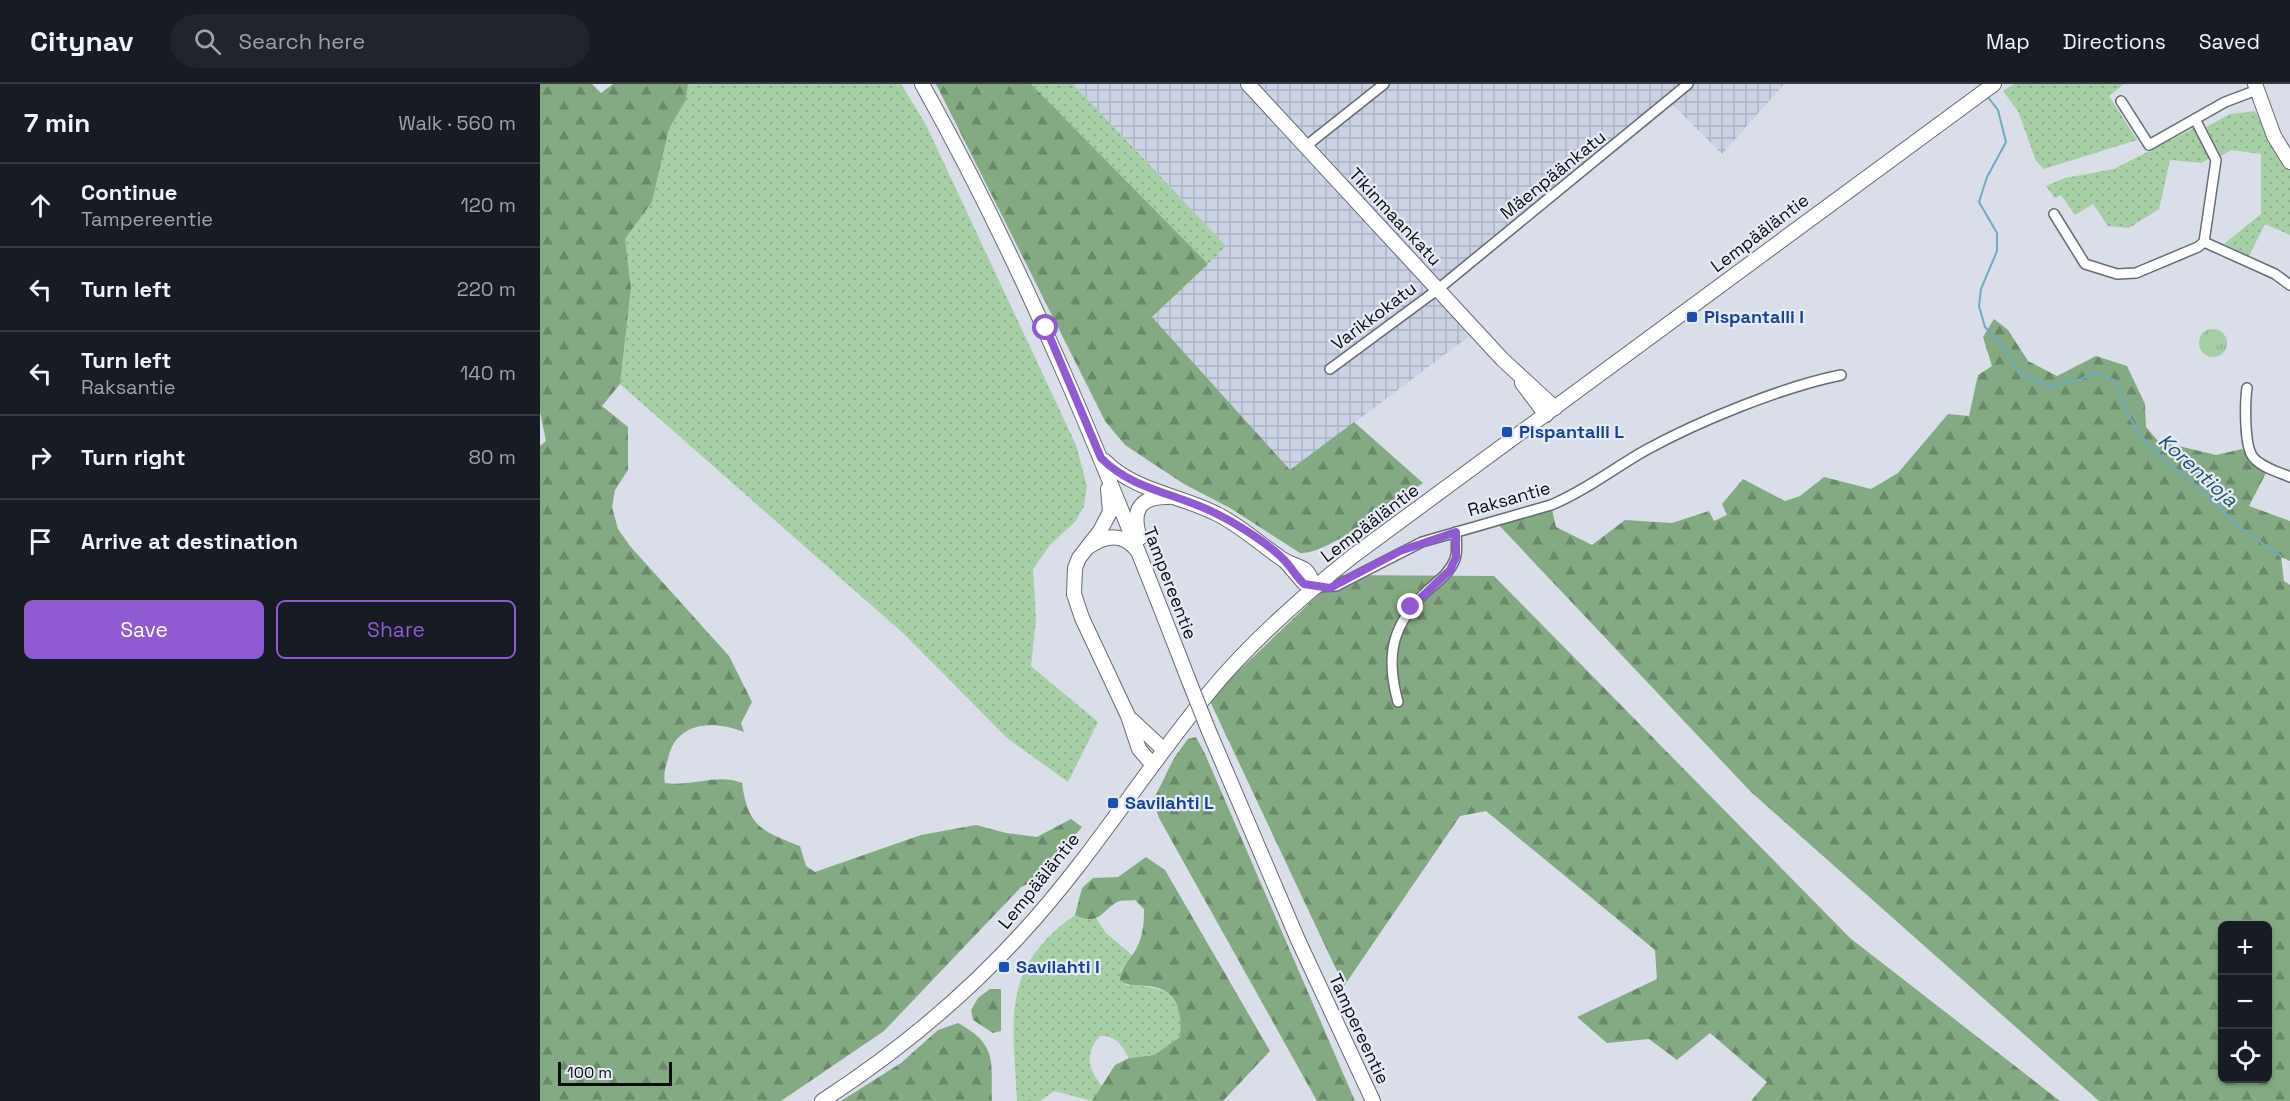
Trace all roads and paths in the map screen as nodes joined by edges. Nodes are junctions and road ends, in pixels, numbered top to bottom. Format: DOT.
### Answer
graph roads {
  1 [pos="922,84"];
  2 [pos="1248,84"];
  3 [pos="1384,84"];
  4 [pos="1688,84"];
  5 [pos="2257,86"];
  6 [pos="1987,89"];
  7 [pos="2121,101"];
  8 [pos="2196,119"];
  9 [pos="1306,147"];
  10 [pos="2290,162"];
  11 [pos="2054,214"];
  12 [pos="2204,242"];
  13 [pos="2290,285"];
  14 [pos="1437,290"];
  15 [pos="1330,369"];
  16 [pos="1841,375"];
  17 [pos="2247,388"];
  18 [pos="1551,412"];
  19 [pos="1095,442"];
  20 [pos="1101,458"];
  21 [pos="2290,477"];
  22 [pos="1186,500"];
  23 [pos="1456,532"];
  24 [pos="1086,548"];
  25 [pos="1141,556"];
  26 [pos="1314,587"];
  27 [pos="1155,592"];
  28 [pos="1398,702"];
  29 [pos="1128,716"];
  30 [pos="1163,750"];
  31 [pos="1152,764"];
  32 [pos="822,1101"];
  33 [pos="1373,1101"];
  1 -- 19 [label="main road, Tampereentie"];
  2 -- 9 [label="main road, Tikinmaankatu"];
  3 -- 9 [label="street"];
  4 -- 14 [label="street, Mäenpäänkatu"];
  5 -- 8 [label="street"];
  5 -- 10 [label="main road"];
  6 -- 18 [label="main road, Lempääläntie"];
  7 -- 8 [label="street"];
  8 -- 12 [label="street"];
  9 -- 14 [label="main road, Tikinmaankatu"];
  11 -- 12 [label="street"];
  12 -- 13 [label="street"];
  14 -- 15 [label="street, Varikkokatu"];
  14 -- 18 [label="main road, Tikinmaankatu"];
  16 -- 23 [label="street, Raksantie"];
  17 -- 21 [label="street"];
  18 -- 26 [label="main road, Lempääläntie"];
  19 -- 20 [label="main road, Tampereentie"];
  19 -- 24 [label="main road"];
  20 -- 22 [label="main road"];
  20 -- 25 [label="main road, Tampereentie"];
  22 -- 26 [label="main road"];
  22 -- 27 [label="main road"];
  23 -- 26 [label="street, Raksantie"];
  23 -- 28 [label="street"];
  24 -- 25 [label="main road"];
  24 -- 29 [label="main road"];
  25 -- 27 [label="main road, Tampereentie"];
  26 -- 30 [label="main road, Lempääläntie"];
  27 -- 33 [label="main road, Tampereentie, bridge"];
  29 -- 30 [label="main road"];
  29 -- 31 [label="main road"];
  30 -- 31 [label="main road, Lempääläntie"];
  31 -- 32 [label="main road, Lempääläntie"];
}
